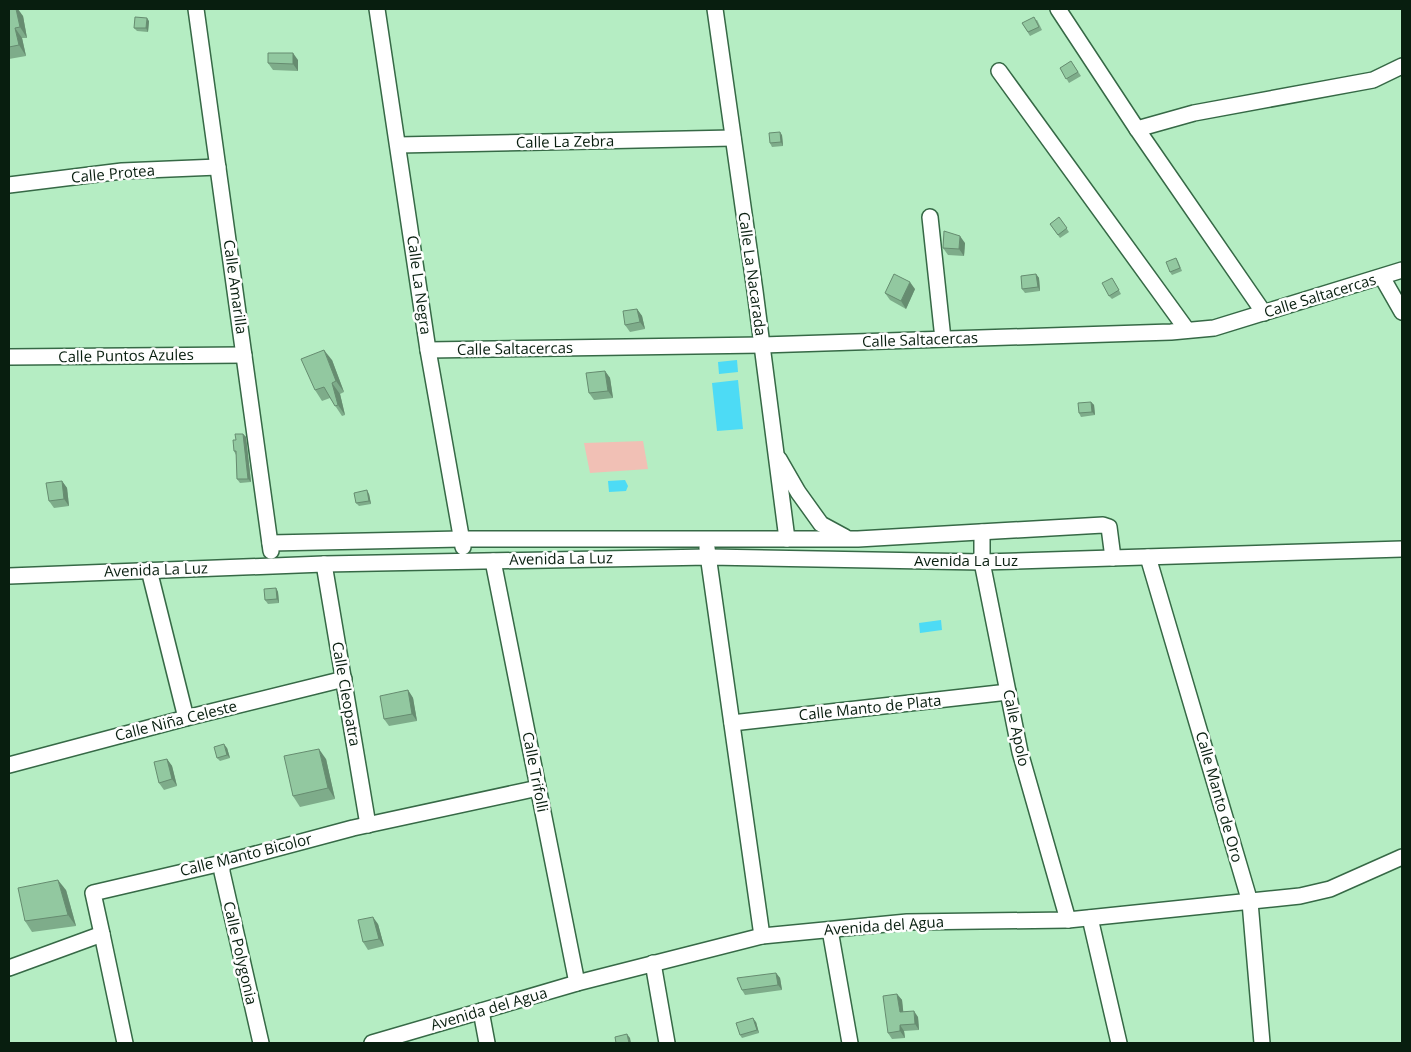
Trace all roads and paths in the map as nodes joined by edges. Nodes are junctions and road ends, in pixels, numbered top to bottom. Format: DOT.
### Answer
graph roads {
  1 [pos="196,9"];
  2 [pos="377,9"];
  3 [pos="715,9"];
  4 [pos="1058,9"];
  5 [pos="1402,66"];
  6 [pos="999,71"];
  7 [pos="1137,129"];
  8 [pos="733,138"];
  9 [pos="398,145"];
  10 [pos="218,167"];
  11 [pos="9,185"];
  12 [pos="930,217"];
  13 [pos="1402,270"];
  14 [pos="1382,277"];
  15 [pos="1402,312"];
  16 [pos="1264,313"];
  17 [pos="1187,330"];
  18 [pos="943,339"];
  19 [pos="762,346"];
  20 [pos="428,350"];
  21 [pos="244,355"];
  22 [pos="9,357"];
  23 [pos="776,454"];
  24 [pos="982,532"];
  25 [pos="461,539"];
  26 [pos="706,539"];
  27 [pos="787,539"];
  28 [pos="854,539"];
  29 [pos="270,543"];
  30 [pos="1402,549"];
  31 [pos="709,556"];
  32 [pos="1148,557"];
  33 [pos="1114,558"];
  34 [pos="883,560"];
  35 [pos="465,561"];
  36 [pos="493,561"];
  37 [pos="982,562"];
  38 [pos="324,564"];
  39 [pos="273,565"];
  40 [pos="149,570"];
  41 [pos="9,576"];
  42 [pos="344,679"];
  43 [pos="1008,692"];
  44 [pos="186,718"];
  45 [pos="732,723"];
  46 [pos="9,765"];
  47 [pos="538,788"];
  48 [pos="368,825"];
  49 [pos="1402,857"];
  50 [pos="222,862"];
  51 [pos="1250,902"];
  52 [pos="1090,918"];
  53 [pos="1068,920"];
  54 [pos="830,930"];
  55 [pos="102,934"];
  56 [pos="762,936"];
  57 [pos="653,963"];
  58 [pos="9,968"];
  59 [pos="577,983"];
  60 [pos="481,1011"];
  61 [pos="125,1043"];
  62 [pos="260,1043"];
  63 [pos="372,1043"];
  64 [pos="486,1043"];
  65 [pos="667,1043"];
  66 [pos="850,1043"];
  67 [pos="1119,1043"];
  68 [pos="1262,1043"];
  1 -- 10 [label="street, Calle Amarilla"];
  2 -- 9 [label="street, Calle La Negra"];
  3 -- 8 [label="street, Calle La Nacarada"];
  4 -- 7 [label="street"];
  5 -- 7 [label="street"];
  6 -- 17 [label="street"];
  7 -- 16 [label="street"];
  8 -- 9 [label="street, Calle La Zebra"];
  8 -- 19 [label="street, Calle La Nacarada"];
  9 -- 20 [label="street, Calle La Negra"];
  10 -- 11 [label="street, Calle Protea"];
  10 -- 21 [label="street, Calle Amarilla"];
  12 -- 18 [label="street"];
  13 -- 14 [label="street, Calle Saltacercas"];
  14 -- 15 [label="street"];
  14 -- 16 [label="street, Calle Saltacercas"];
  16 -- 17 [label="street, Calle Saltacercas"];
  17 -- 18 [label="street, Calle Saltacercas"];
  18 -- 19 [label="street, Calle Saltacercas"];
  19 -- 20 [label="street, Calle Saltacercas"];
  19 -- 23 [label="street, Calle La Nacarada"];
  20 -- 25 [label="street, Calle La Negra"];
  21 -- 22 [label="street, Calle Puntos Azules"];
  21 -- 29 [label="street, Calle Amarilla"];
  23 -- 27 [label="street, Calle La Nacarada"];
  23 -- 28 [label="street"];
  24 -- 28 [label="street, Avenida La Luz"];
  24 -- 33 [label="street, Avenida La Luz"];
  24 -- 37 [label="street, Calle Apolo"];
  25 -- 26 [label="street, Avenida La Luz"];
  25 -- 29 [label="street, Avenida La Luz"];
  25 -- 35 [label="street, Calle La Negra"];
  26 -- 27 [label="street, Avenida La Luz"];
  26 -- 31 [label="street"];
  27 -- 28 [label="street, Avenida La Luz"];
  28 -- 34 [label="street"];
  29 -- 39 [label="street, Calle Amarilla"];
  30 -- 32 [label="street, Avenida La Luz"];
  31 -- 34 [label="street, Avenida La Luz"];
  31 -- 36 [label="street, Avenida La Luz"];
  31 -- 45 [label="street"];
  32 -- 33 [label="street, Avenida La Luz"];
  32 -- 51 [label="street, Calle Manto de Oro"];
  33 -- 37 [label="street, Avenida La Luz"];
  34 -- 37 [label="street, Avenida La Luz"];
  35 -- 36 [label="street, Avenida La Luz"];
  35 -- 38 [label="street, Avenida La Luz"];
  36 -- 47 [label="street, Calle Trifolli"];
  37 -- 43 [label="street, Calle Apolo"];
  38 -- 39 [label="street, Avenida La Luz"];
  38 -- 42 [label="street, Calle Cleopatra"];
  39 -- 40 [label="street, Avenida La Luz"];
  40 -- 41 [label="street, Avenida La Luz"];
  40 -- 44 [label="street"];
  42 -- 44 [label="street, Calle Niña Celeste"];
  42 -- 48 [label="street, Calle Cleopatra"];
  43 -- 45 [label="street, Calle Manto de Plata"];
  43 -- 53 [label="street, Calle Apolo"];
  44 -- 46 [label="street, Calle Niña Celeste"];
  45 -- 56 [label="street"];
  47 -- 48 [label="street, Calle Manto Bicolor"];
  47 -- 59 [label="street, Calle Trifolli"];
  48 -- 50 [label="street, Calle Manto Bicolor"];
  49 -- 51 [label="street, Avenida del Agua"];
  50 -- 55 [label="street, Calle Manto Bicolor"];
  50 -- 62 [label="street, Calle Polygonia"];
  51 -- 52 [label="street, Avenida del Agua"];
  51 -- 68 [label="street, Calle Manto de Oro"];
  52 -- 53 [label="street, Avenida del Agua"];
  52 -- 67 [label="street"];
  53 -- 54 [label="street, Avenida del Agua"];
  54 -- 56 [label="street, Avenida del Agua"];
  54 -- 66 [label="street"];
  55 -- 58 [label="street"];
  55 -- 61 [label="street"];
  56 -- 57 [label="street, Avenida del Agua"];
  57 -- 59 [label="street, Avenida del Agua"];
  57 -- 65 [label="street"];
  59 -- 60 [label="street, Avenida del Agua"];
  60 -- 63 [label="street, Avenida del Agua"];
  60 -- 64 [label="street"];
}
